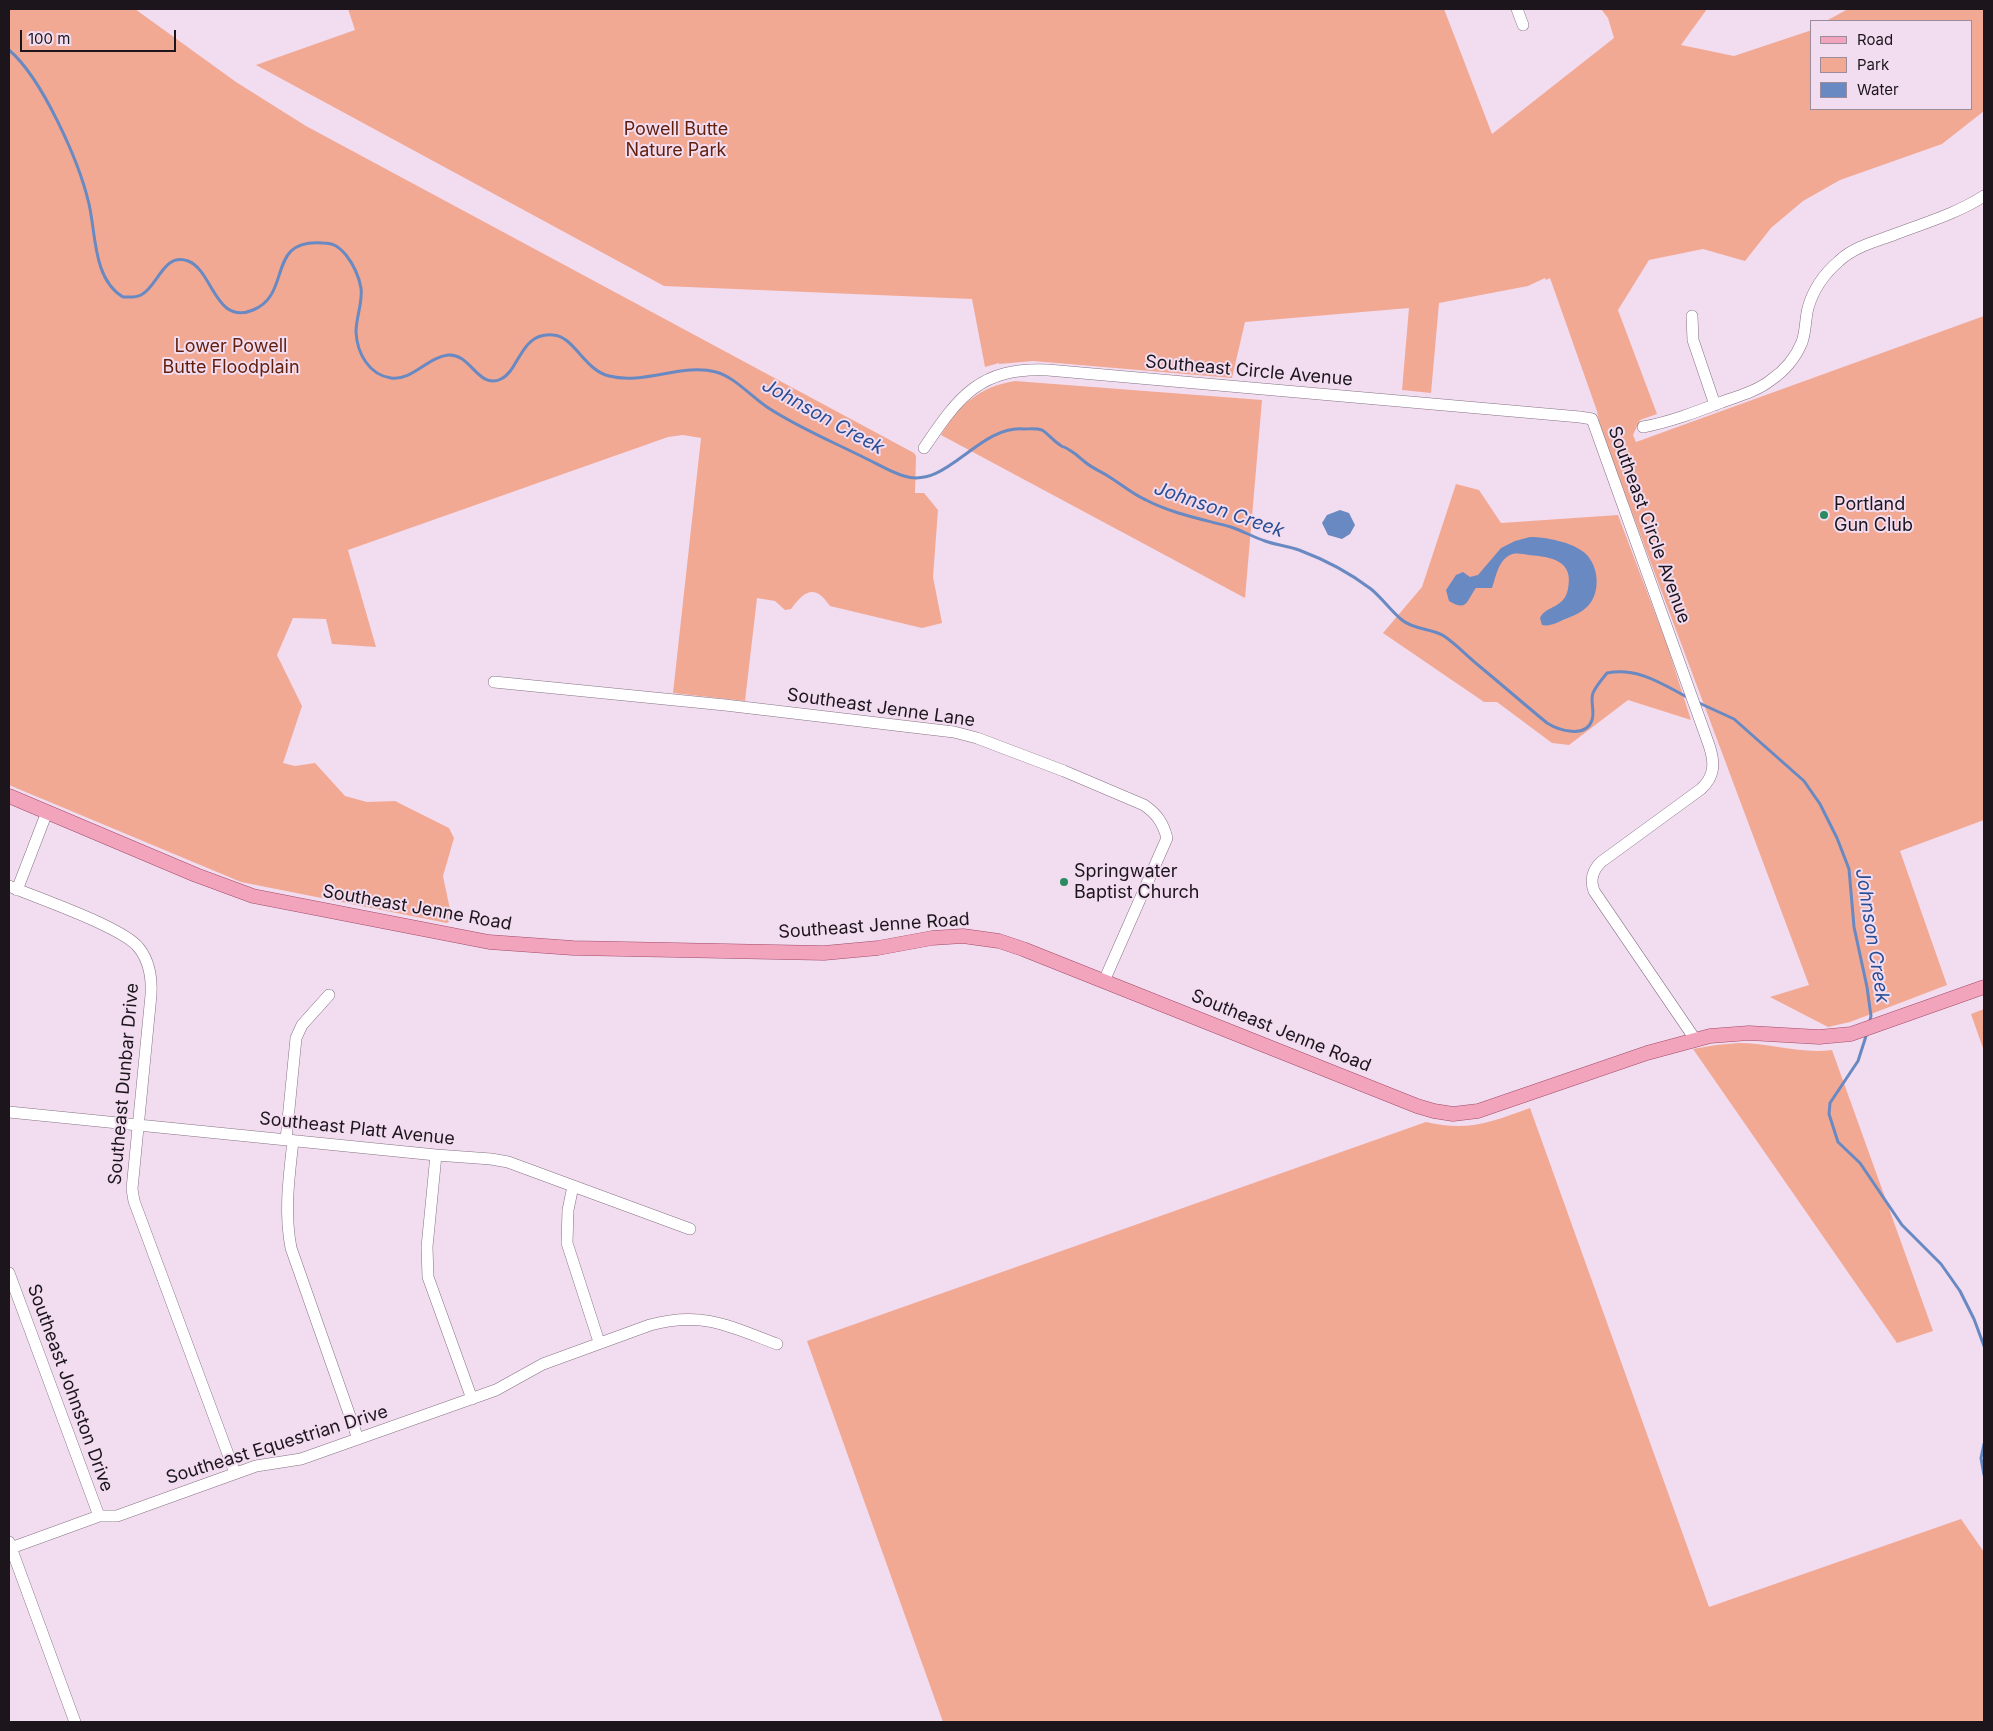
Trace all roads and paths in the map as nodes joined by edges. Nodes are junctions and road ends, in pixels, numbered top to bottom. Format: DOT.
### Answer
graph roads {
  1 [pos="1517,9"];
  2 [pos="1523,25"];
  3 [pos="1984,196"];
  4 [pos="1692,316"];
  5 [pos="1715,405"];
  6 [pos="1643,427"];
  7 [pos="924,448"];
  8 [pos="494,682"];
  9 [pos="9,796"];
  10 [pos="47,812"];
  11 [pos="13,888"];
  12 [pos="1104,981"];
  13 [pos="1984,987"];
  14 [pos="329,995"];
  15 [pos="1695,1039"];
  16 [pos="9,1112"];
  17 [pos="138,1126"];
  18 [pos="289,1140"];
  19 [pos="436,1155"];
  20 [pos="573,1186"];
  21 [pos="690,1229"];
  22 [pos="9,1272"];
  23 [pos="599,1342"];
  24 [pos="777,1344"];
  25 [pos="472,1399"];
  26 [pos="358,1439"];
  27 [pos="235,1473"];
  28 [pos="99,1516"];
  29 [pos="10,1545"];
  30 [pos="75,1722"];
  1 -- 2 [label="street"];
  3 -- 5 [label="street"];
  4 -- 5 [label="street"];
  5 -- 6 [label="street"];
  7 -- 15 [label="street, Southeast Circle Avenue"];
  8 -- 12 [label="street, Southeast Jenne Lane"];
  9 -- 10 [label="main road, Southeast Jenne Road"];
  10 -- 11 [label="street"];
  10 -- 12 [label="main road, Southeast Jenne Road"];
  11 -- 17 [label="street, Southeast Dunbar Drive"];
  12 -- 15 [label="main road, Southeast Jenne Road"];
  13 -- 15 [label="main road, Southeast Jenne Road"];
  14 -- 18 [label="street"];
  16 -- 17 [label="street, Southeast Platt Avenue"];
  17 -- 18 [label="street, Southeast Platt Avenue"];
  17 -- 27 [label="street, Southeast Dunbar Drive"];
  18 -- 19 [label="street, Southeast Platt Avenue"];
  18 -- 26 [label="street"];
  19 -- 20 [label="street, Southeast Platt Avenue"];
  19 -- 25 [label="street"];
  20 -- 21 [label="street, Southeast Platt Avenue"];
  20 -- 23 [label="street"];
  22 -- 28 [label="street, Southeast Johnston Drive"];
  23 -- 24 [label="street, Southeast Equestrian Drive"];
  23 -- 25 [label="street, Southeast Equestrian Drive"];
  25 -- 26 [label="street, Southeast Equestrian Drive"];
  26 -- 27 [label="street, Southeast Equestrian Drive"];
  27 -- 28 [label="street, Southeast Equestrian Drive"];
  28 -- 29 [label="street, Southeast Equestrian Drive"];
  29 -- 30 [label="street"];
}
